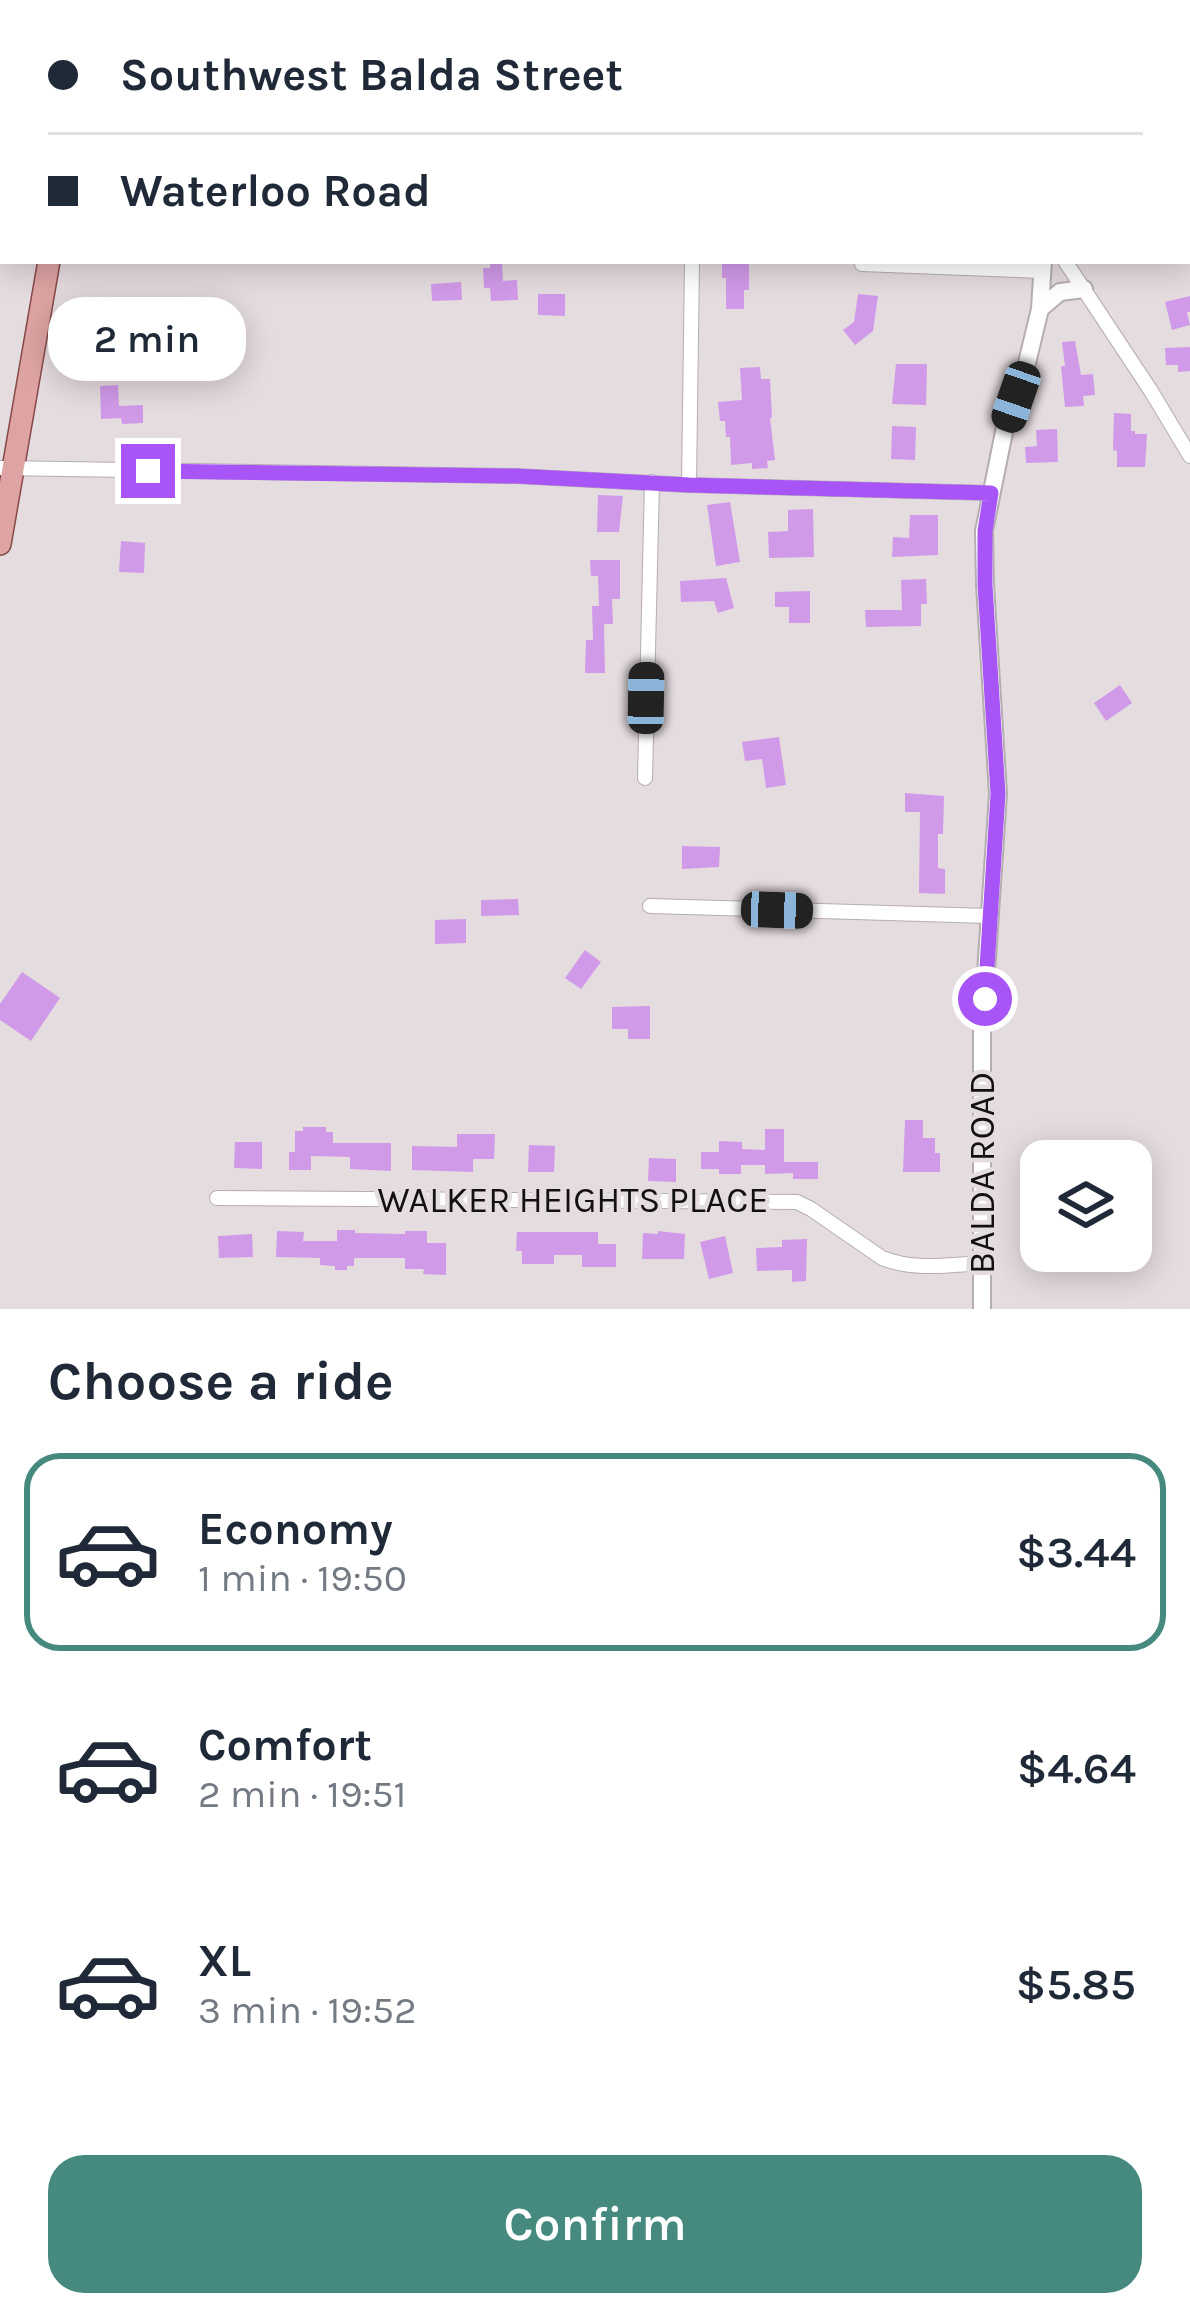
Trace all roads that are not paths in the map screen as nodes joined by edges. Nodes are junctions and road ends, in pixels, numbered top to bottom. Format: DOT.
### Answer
graph roads {
  1 [pos="48,264"];
  2 [pos="692,264"];
  3 [pos="862,264"];
  4 [pos="1067,264"];
  5 [pos="1042,266"];
  6 [pos="1084,289"];
  7 [pos="1040,309"];
  8 [pos="1190,456"];
  9 [pos="7,468"];
  10 [pos="652,482"];
  11 [pos="689,485"];
  12 [pos="991,493"];
  13 [pos="0,544"];
  14 [pos="645,778"];
  15 [pos="650,906"];
  16 [pos="989,916"];
  17 [pos="217,1198"];
  18 [pos="982,1263"];
  19 [pos="982,1309"];
  1 -- 9 [label="main road"];
  2 -- 11 [label="street"];
  3 -- 5 [label="street"];
  4 -- 6 [label="street"];
  5 -- 7 [label="street, BALDA ROAD"];
  6 -- 7 [label="street"];
  6 -- 8 [label="street"];
  7 -- 12 [label="street, BALDA ROAD"];
  9 -- 10 [label="street"];
  9 -- 13 [label="main road"];
  10 -- 11 [label="street"];
  10 -- 14 [label="street"];
  11 -- 12 [label="street"];
  12 -- 16 [label="street, BALDA ROAD"];
  15 -- 16 [label="street"];
  16 -- 18 [label="street, BALDA ROAD"];
  17 -- 18 [label="street, WALKER HEIGHTS PLACE"];
  18 -- 19 [label="street, BALDA ROAD"];
}
